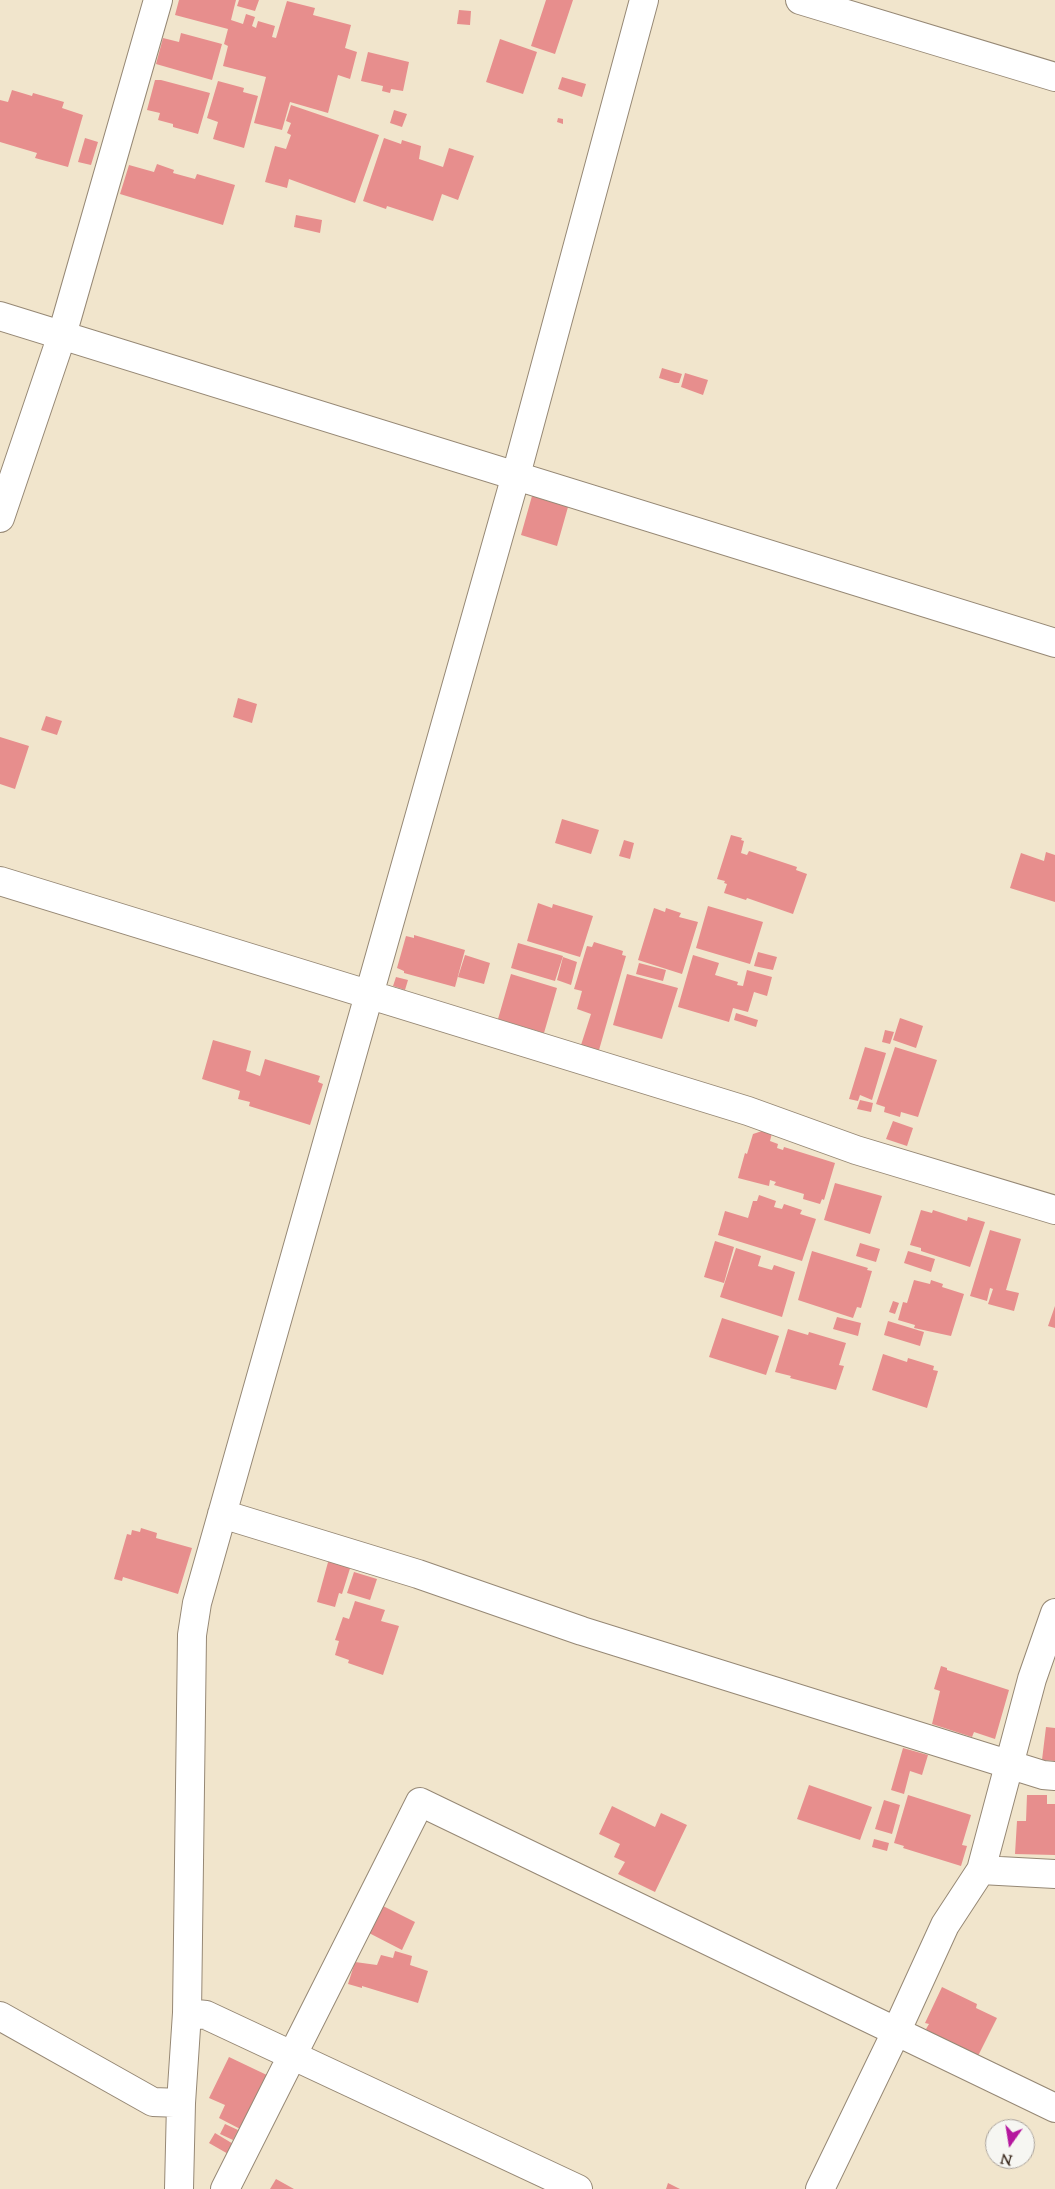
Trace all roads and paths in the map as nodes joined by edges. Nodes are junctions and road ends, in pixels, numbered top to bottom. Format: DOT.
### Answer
graph roads {
  1 [pos="158,0"];
  2 [pos="644,0"];
  3 [pos="800,0"];
  4 [pos="1055,77"];
  5 [pos="0,316"];
  6 [pos="62,335"];
  7 [pos="516,475"];
  8 [pos="0,518"];
  9 [pos="1055,643"];
  10 [pos="0,881"];
  11 [pos="370,995"];
  12 [pos="1055,1210"];
  13 [pos="222,1514"];
  14 [pos="1055,1613"];
  15 [pos="1044,1681"];
  16 [pos="1009,1764"];
  17 [pos="1055,1776"];
  18 [pos="981,1870"];
  19 [pos="1055,1874"];
  20 [pos="187,2013"];
  21 [pos="0,2016"];
  22 [pos="897,2030"];
  23 [pos="293,2055"];
  24 [pos="181,2103"];
  25 [pos="1055,2108"];
  26 [pos="179,2189"];
  27 [pos="225,2189"];
  28 [pos="578,2189"];
  29 [pos="820,2189"];
  1 -- 6 [label="street"];
  2 -- 7 [label="street"];
  3 -- 4 [label="street"];
  5 -- 6 [label="street"];
  6 -- 7 [label="street"];
  6 -- 8 [label="street"];
  7 -- 9 [label="street"];
  7 -- 11 [label="street"];
  10 -- 11 [label="street"];
  11 -- 12 [label="street"];
  11 -- 13 [label="street"];
  13 -- 16 [label="street"];
  13 -- 20 [label="street"];
  14 -- 15 [label="street"];
  15 -- 16 [label="street"];
  16 -- 17 [label="street"];
  16 -- 18 [label="street"];
  18 -- 19 [label="street"];
  18 -- 22 [label="street"];
  20 -- 23 [label="street"];
  20 -- 24 [label="street"];
  21 -- 24 [label="street"];
  22 -- 23 [label="street"];
  22 -- 25 [label="street"];
  22 -- 29 [label="street"];
  23 -- 27 [label="street"];
  23 -- 28 [label="street"];
  24 -- 26 [label="street"];
}
